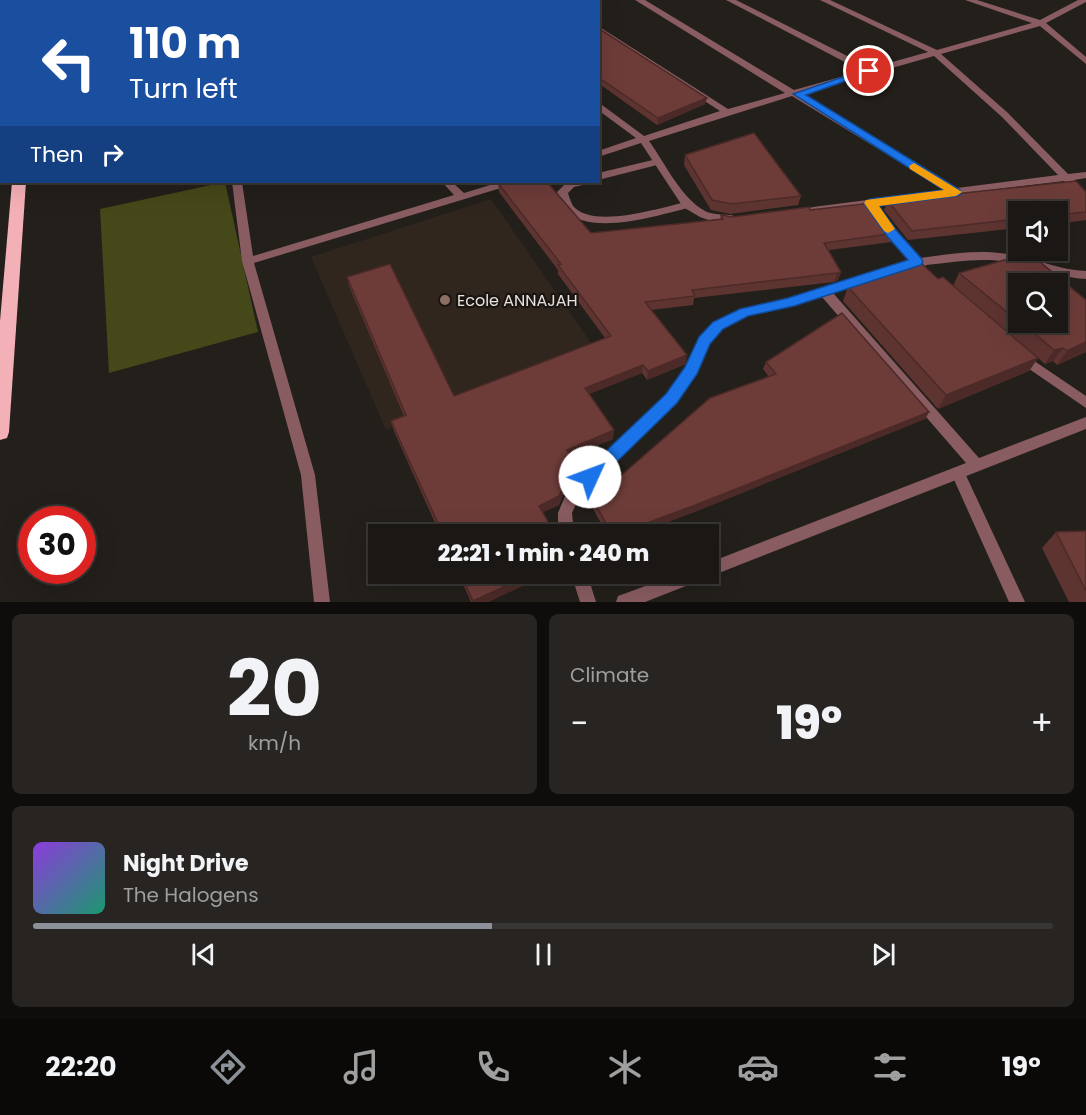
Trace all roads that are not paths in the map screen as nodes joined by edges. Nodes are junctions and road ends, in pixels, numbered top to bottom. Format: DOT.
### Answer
graph roads {
  1 [pos="639,0"];
  2 [pos="730,0"];
  3 [pos="824,0"];
  4 [pos="969,0"];
  5 [pos="1084,0"];
  6 [pos="1041,23"];
  7 [pos="600,29"];
  8 [pos="934,52"];
  9 [pos="1086,61"];
  10 [pos="869,71"];
  11 [pos="798,94"];
  12 [pos="600,107"];
  13 [pos="727,112"];
  14 [pos="644,140"];
  15 [pos="600,153"];
  16 [pos="657,162"];
  17 [pos="1086,174"];
  18 [pos="600,176"];
  19 [pos="1066,177"];
  20 [pos="20,183"];
  21 [pos="237,183"];
  22 [pos="448,183"];
  23 [pos="507,183"];
  24 [pos="579,183"];
  25 [pos="956,192"];
  26 [pos="462,197"];
  27 [pos="1086,198"];
  28 [pos="870,203"];
  29 [pos="687,205"];
  30 [pos="800,211"];
  31 [pos="753,217"];
  32 [pos="248,261"];
  33 [pos="917,262"];
  34 [pos="927,274"];
  35 [pos="1086,275"];
  36 [pos="824,291"];
  37 [pos="1012,350"];
  38 [pos="1086,403"];
  39 [pos="1086,423"];
  40 [pos="0,432"];
  41 [pos="977,465"];
  42 [pos="958,472"];
  43 [pos="564,524"];
  44 [pos="719,566"];
  45 [pos="582,584"];
  46 [pos="672,584"];
  47 [pos="322,602"];
  48 [pos="588,602"];
  49 [pos="624,602"];
  50 [pos="1017,602"];
  1 -- 11 [label="street"];
  2 -- 10 [label="street"];
  3 -- 8 [label="street"];
  4 -- 6 [label="street"];
  5 -- 6 [label="street"];
  6 -- 8 [label="street"];
  6 -- 9 [label="street"];
  7 -- 13 [label="street"];
  8 -- 10 [label="street"];
  8 -- 19 [label="street"];
  10 -- 11 [label="street"];
  11 -- 13 [label="street"];
  11 -- 25 [label="street"];
  12 -- 14 [label="street"];
  13 -- 14 [label="street"];
  14 -- 15 [label="street"];
  14 -- 16 [label="street"];
  16 -- 18 [label="street"];
  16 -- 29 [label="street"];
  17 -- 19 [label="street"];
  19 -- 25 [label="street"];
  19 -- 27 [label="street"];
  20 -- 40 [label="highway"];
  21 -- 32 [label="street"];
  22 -- 26 [label="street"];
  23 -- 26 [label="street"];
  24 -- 29 [label="street"];
  25 -- 28 [label="street"];
  26 -- 32 [label="street"];
  28 -- 30 [label="street"];
  28 -- 33 [label="street"];
  29 -- 31 [label="street"];
  32 -- 47 [label="street"];
  33 -- 34 [label="street"];
  33 -- 35 [label="street"];
  33 -- 36 [label="street"];
  36 -- 41 [label="street"];
  36 -- 43 [label="street"];
  37 -- 38 [label="street"];
  39 -- 41 [label="street"];
  41 -- 42 [label="street"];
  42 -- 44 [label="street"];
  42 -- 50 [label="street"];
  45 -- 48 [label="street"];
  46 -- 49 [label="street"];
}
